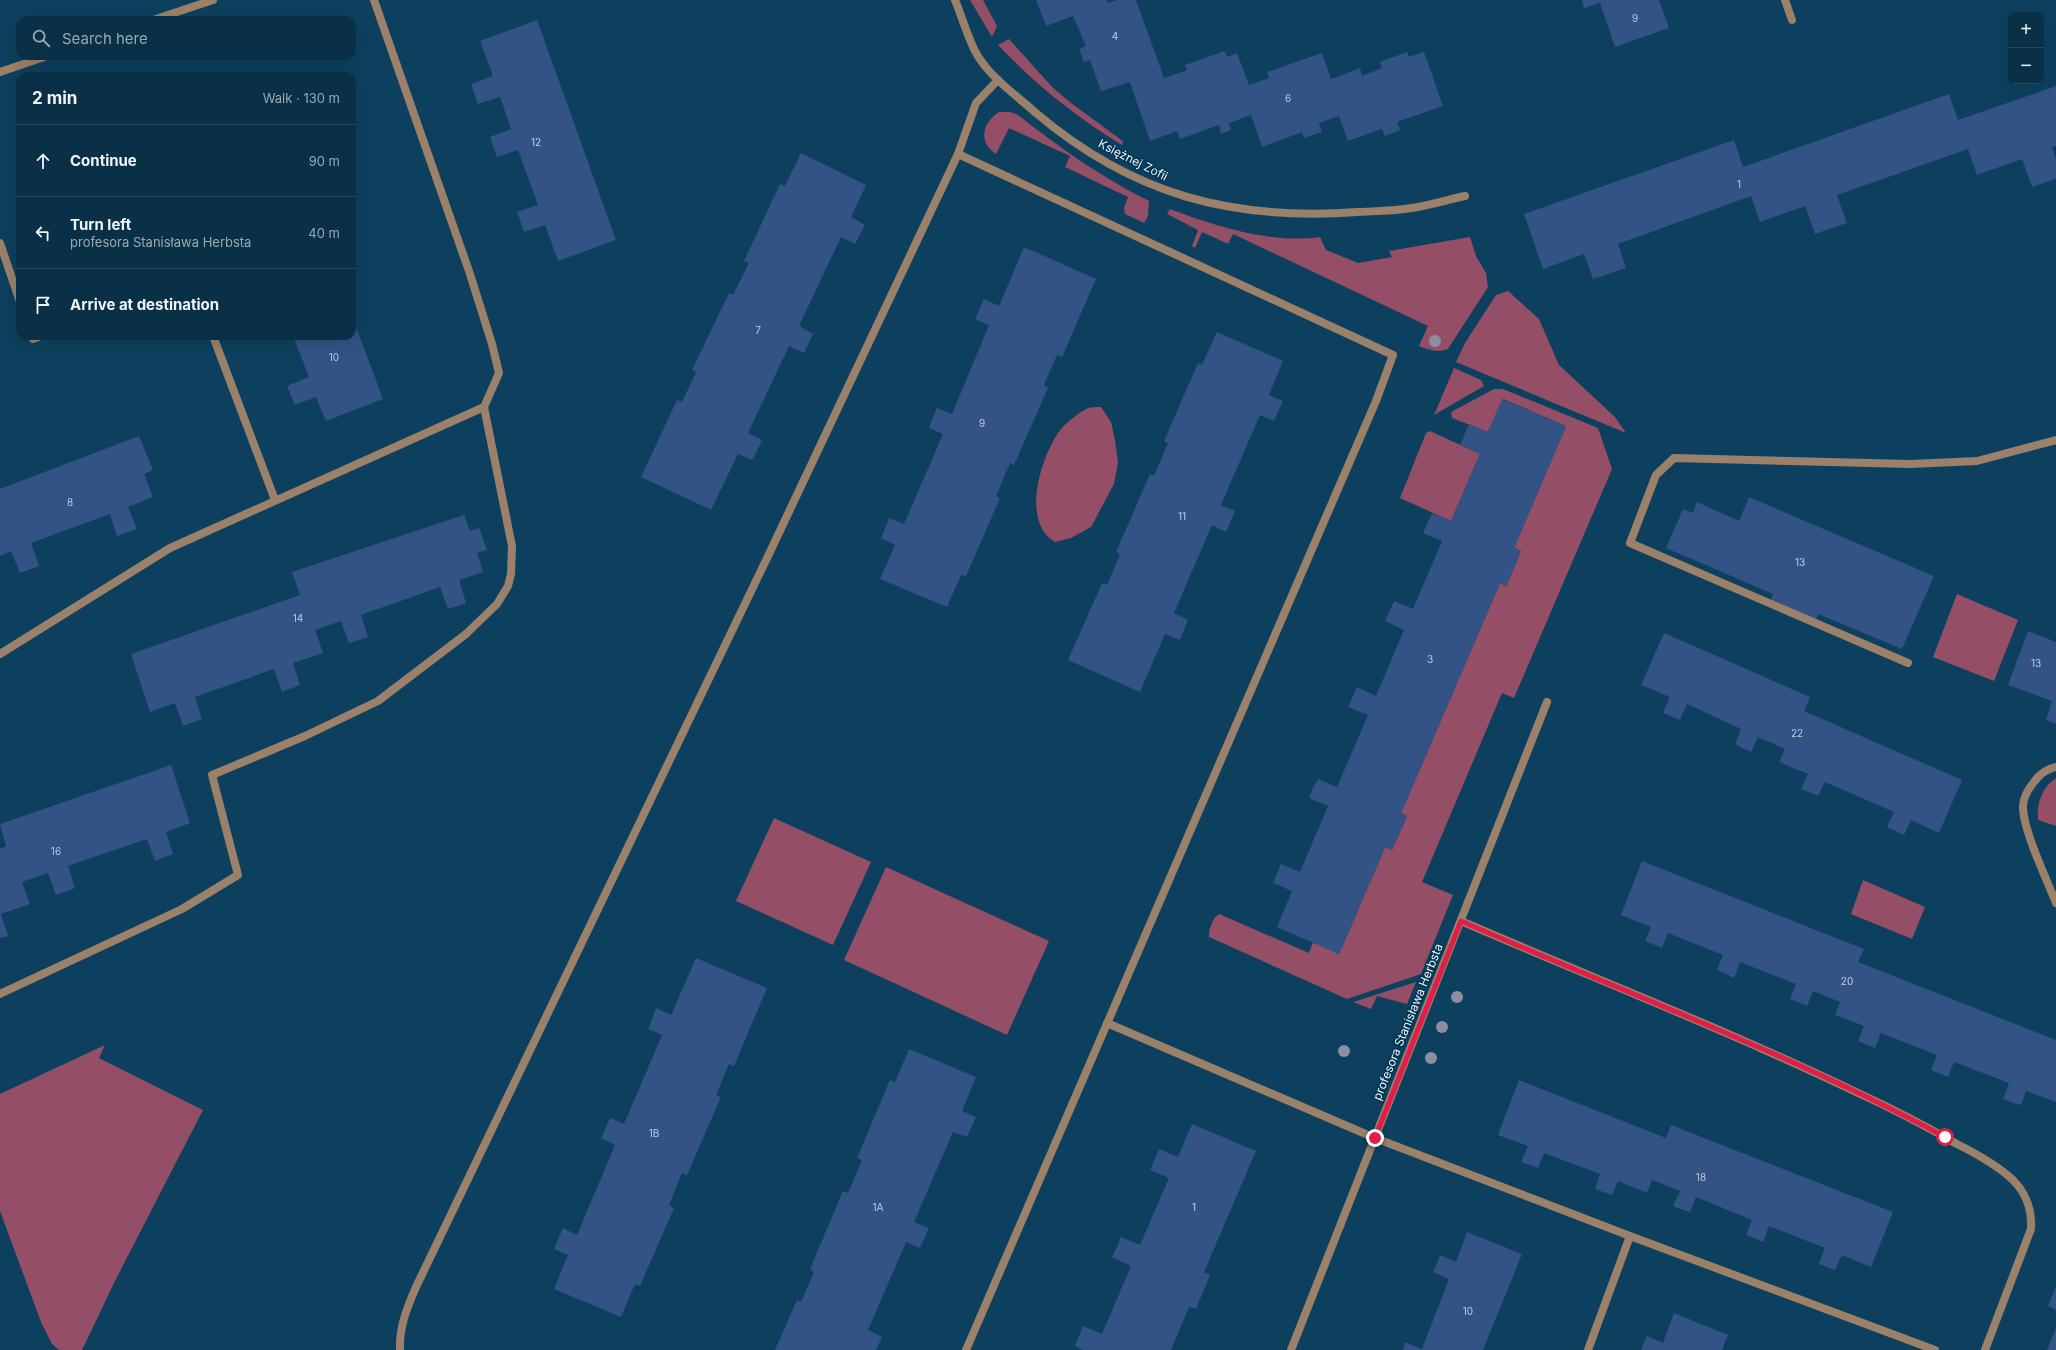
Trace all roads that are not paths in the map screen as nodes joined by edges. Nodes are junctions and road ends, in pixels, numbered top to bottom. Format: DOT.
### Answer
graph roads {
  1 [pos="213,0"];
  2 [pos="374,0"];
  3 [pos="955,0"];
  4 [pos="1785,0"];
  5 [pos="165,16"];
  6 [pos="1792,20"];
  7 [pos="35,60"];
  8 [pos="0,72"];
  9 [pos="998,80"];
  10 [pos="958,154"];
  11 [pos="1465,196"];
  12 [pos="0,243"];
  13 [pos="16,290"];
  14 [pos="215,340"];
  15 [pos="484,407"];
  16 [pos="2056,440"];
  17 [pos="275,500"];
  18 [pos="0,654"];
  19 [pos="1908,663"];
  20 [pos="1547,702"];
  21 [pos="2056,767"];
  22 [pos="2056,903"];
  23 [pos="1461,921"];
  24 [pos="0,994"];
  25 [pos="1107,1024"];
  26 [pos="1375,1138"];
  27 [pos="1630,1236"];
  28 [pos="400,1350"];
  29 [pos="966,1350"];
  30 [pos="1291,1350"];
  31 [pos="1588,1350"];
  32 [pos="1935,1350"];
  33 [pos="1985,1350"];
  1 -- 5 [label="street"];
  2 -- 15 [label="street"];
  3 -- 9 [label="street, Księżnej Zofii"];
  4 -- 6 [label="street"];
  7 -- 8 [label="street"];
  9 -- 10 [label="street"];
  9 -- 11 [label="street, Księżnej Zofii"];
  10 -- 25 [label="street"];
  10 -- 28 [label="street"];
  12 -- 13 [label="street"];
  14 -- 17 [label="street"];
  15 -- 17 [label="street"];
  15 -- 24 [label="street"];
  16 -- 19 [label="street"];
  17 -- 18 [label="street"];
  20 -- 23 [label="street, profesora Stanisława Herbsta"];
  21 -- 22 [label="street"];
  23 -- 26 [label="street, profesora Stanisława Herbsta"];
  23 -- 33 [label="street"];
  25 -- 26 [label="street"];
  25 -- 29 [label="street"];
  26 -- 27 [label="street"];
  26 -- 30 [label="street, profesora Stanisława Herbsta"];
  27 -- 31 [label="street"];
  27 -- 32 [label="street"];
}
